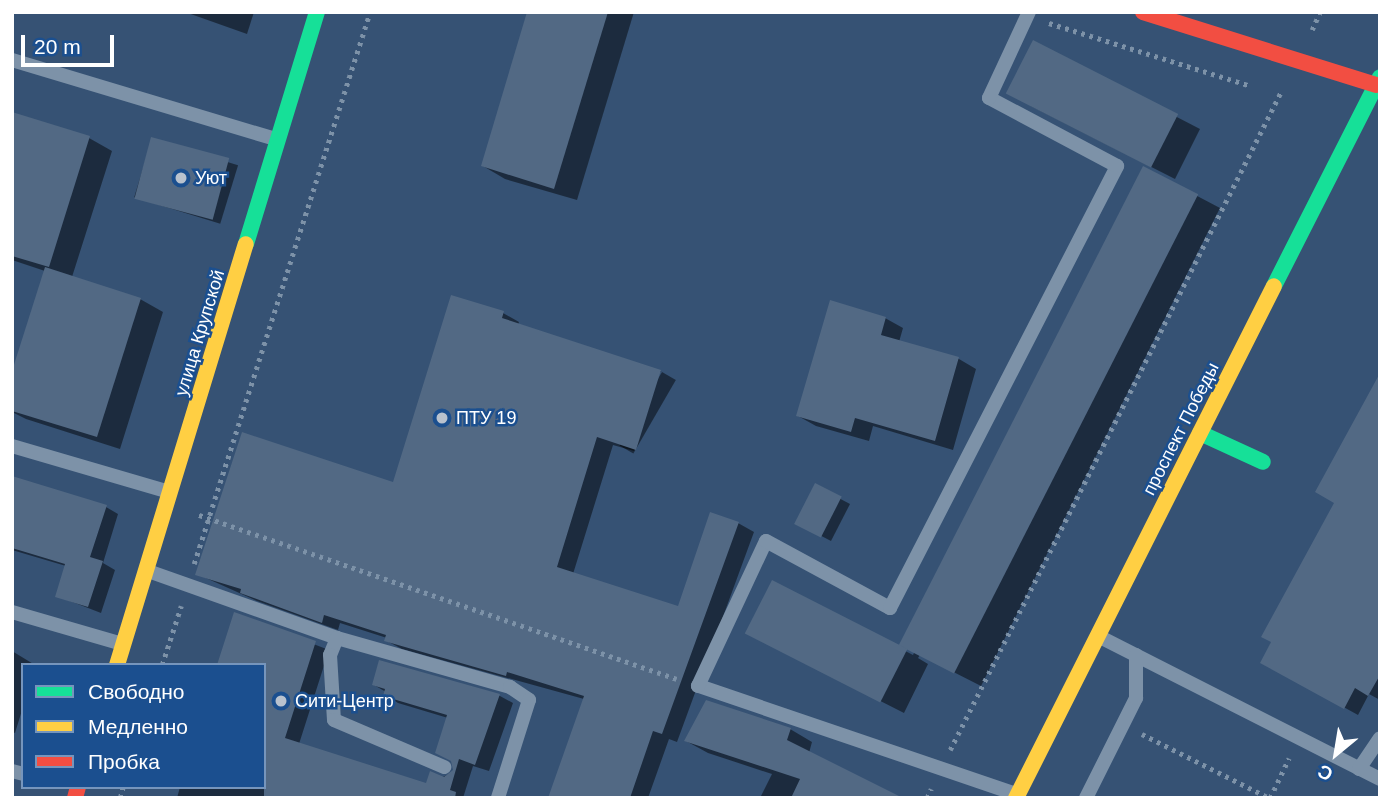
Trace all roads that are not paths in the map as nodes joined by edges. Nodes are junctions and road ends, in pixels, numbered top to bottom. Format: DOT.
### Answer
graph roads {
  1 [pos="317,12"];
  2 [pos="1143,12"];
  3 [pos="1029,14"];
  4 [pos="12,60"];
  5 [pos="1378,81"];
  6 [pos="280,140"];
  7 [pos="1200,433"];
  8 [pos="12,446"];
  9 [pos="1263,462"];
  10 [pos="170,499"];
  11 [pos="147,571"];
  12 [pos="12,612"];
  13 [pos="1098,636"];
  14 [pos="337,638"];
  15 [pos="124,645"];
  16 [pos="1136,655"];
  17 [pos="118,663"];
  18 [pos="1380,738"];
  19 [pos="444,767"];
  20 [pos="1359,769"];
  21 [pos="1380,779"];
  22 [pos="1017,796"];
  23 [pos="498,798"];
  24 [pos="1086,798"];
  1 -- 6 [label="street, улица Крупской"];
  2 -- 5 [label="street"];
  3 -- 22 [label="lane"];
  4 -- 6 [label="lane"];
  5 -- 7 [label="street, проспект Победы"];
  6 -- 10 [label="street, улица Крупской"];
  7 -- 9 [label="street"];
  7 -- 13 [label="street, проспект Победы"];
  8 -- 10 [label="lane"];
  10 -- 11 [label="street, улица Крупской"];
  11 -- 14 [label="lane"];
  11 -- 15 [label="street, улица Крупской"];
  12 -- 15 [label="lane"];
  13 -- 16 [label="lane"];
  13 -- 22 [label="street, проспект Победы"];
  14 -- 19 [label="lane"];
  14 -- 23 [label="lane"];
  15 -- 17 [label="street, улица Крупской"];
  16 -- 20 [label="lane"];
  16 -- 24 [label="lane"];
  18 -- 20 [label="lane"];
  20 -- 21 [label="lane"];
}
